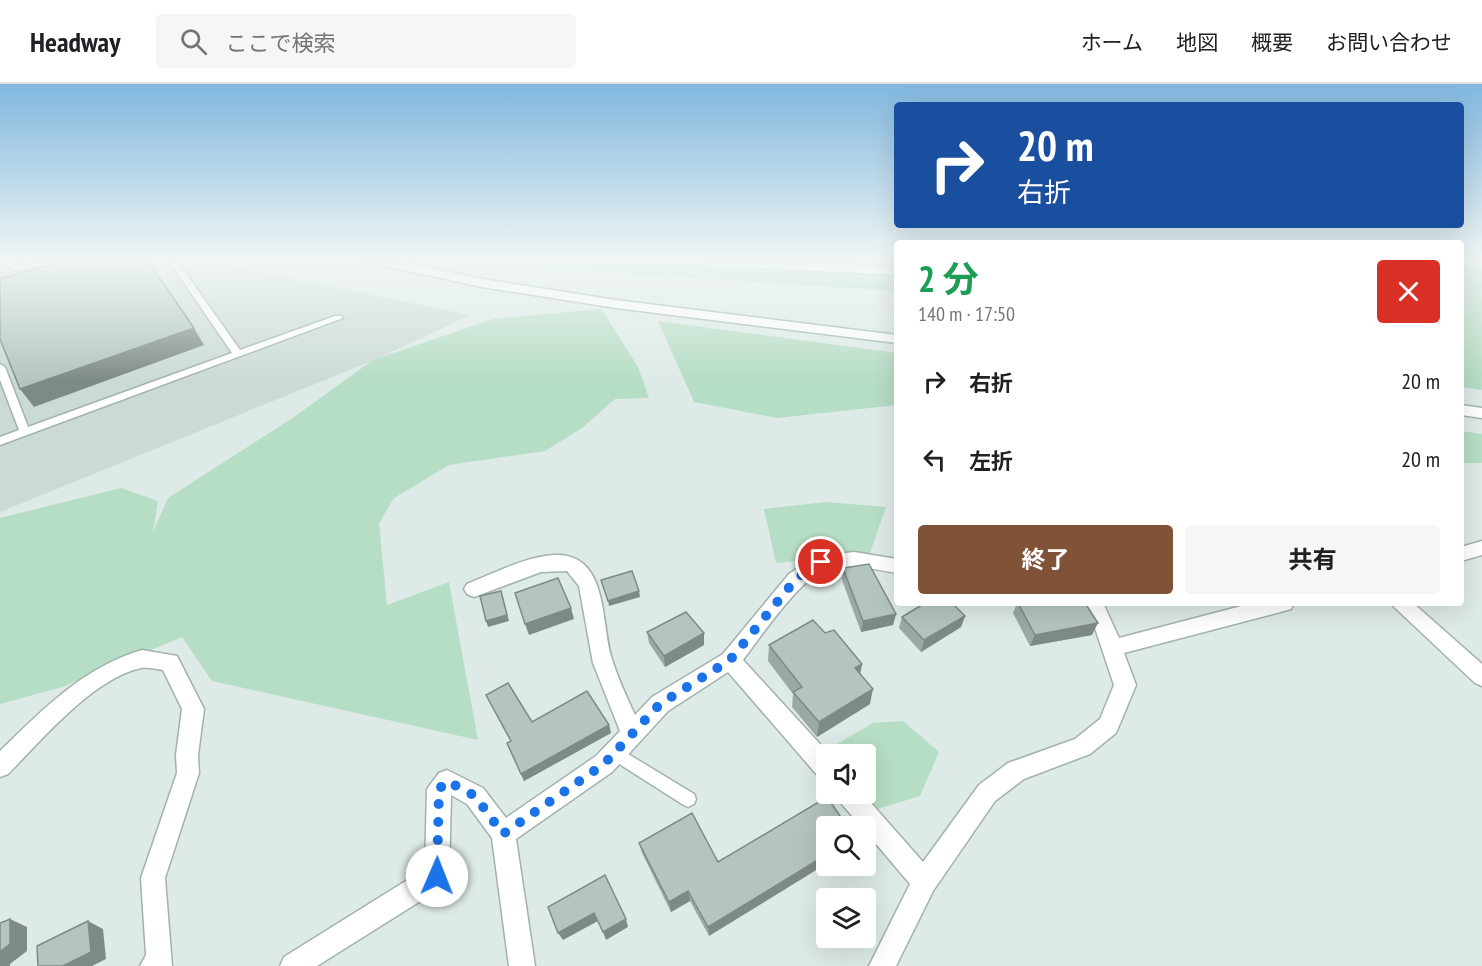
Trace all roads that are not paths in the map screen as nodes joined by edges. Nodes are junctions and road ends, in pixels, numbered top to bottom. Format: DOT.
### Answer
graph roads {
  1 [pos="200,299"];
  2 [pos="581,299"];
  3 [pos="338,318"];
  4 [pos="894,339"];
  5 [pos="237,353"];
  6 [pos="0,367"];
  7 [pos="1464,410"];
  8 [pos="1482,413"];
  9 [pos="25,432"];
  10 [pos="0,441"];
  11 [pos="1482,548"];
  12 [pos="1464,553"];
  13 [pos="894,566"];
  14 [pos="474,589"];
  15 [pos="1094,606"];
  16 [pos="1273,606"];
  17 [pos="1403,606"];
  18 [pos="1112,648"];
  19 [pos="730,660"];
  20 [pos="1482,677"];
  21 [pos="632,734"];
  22 [pos="615,753"];
  23 [pos="816,757"];
  24 [pos="0,766"];
  25 [pos="688,799"];
  26 [pos="857,804"];
  27 [pos="503,834"];
  28 [pos="924,882"];
  29 [pos="153,966"];
  30 [pos="294,966"];
  31 [pos="522,966"];
  32 [pos="882,966"];
  1 -- 5 [label="lane"];
  2 -- 4 [label="street"];
  3 -- 5 [label="lane"];
  5 -- 9 [label="lane"];
  6 -- 9 [label="lane"];
  7 -- 8 [label="street"];
  9 -- 10 [label="lane"];
  11 -- 12 [label="street"];
  13 -- 19 [label="street"];
  14 -- 21 [label="street"];
  15 -- 18 [label="street"];
  16 -- 18 [label="street"];
  17 -- 20 [label="street"];
  18 -- 28 [label="street"];
  19 -- 21 [label="street"];
  19 -- 23 [label="street"];
  21 -- 22 [label="street"];
  22 -- 25 [label="lane"];
  22 -- 27 [label="street"];
  24 -- 29 [label="street"];
  26 -- 28 [label="street"];
  27 -- 30 [label="street"];
  27 -- 31 [label="street"];
  28 -- 32 [label="street"];
}
